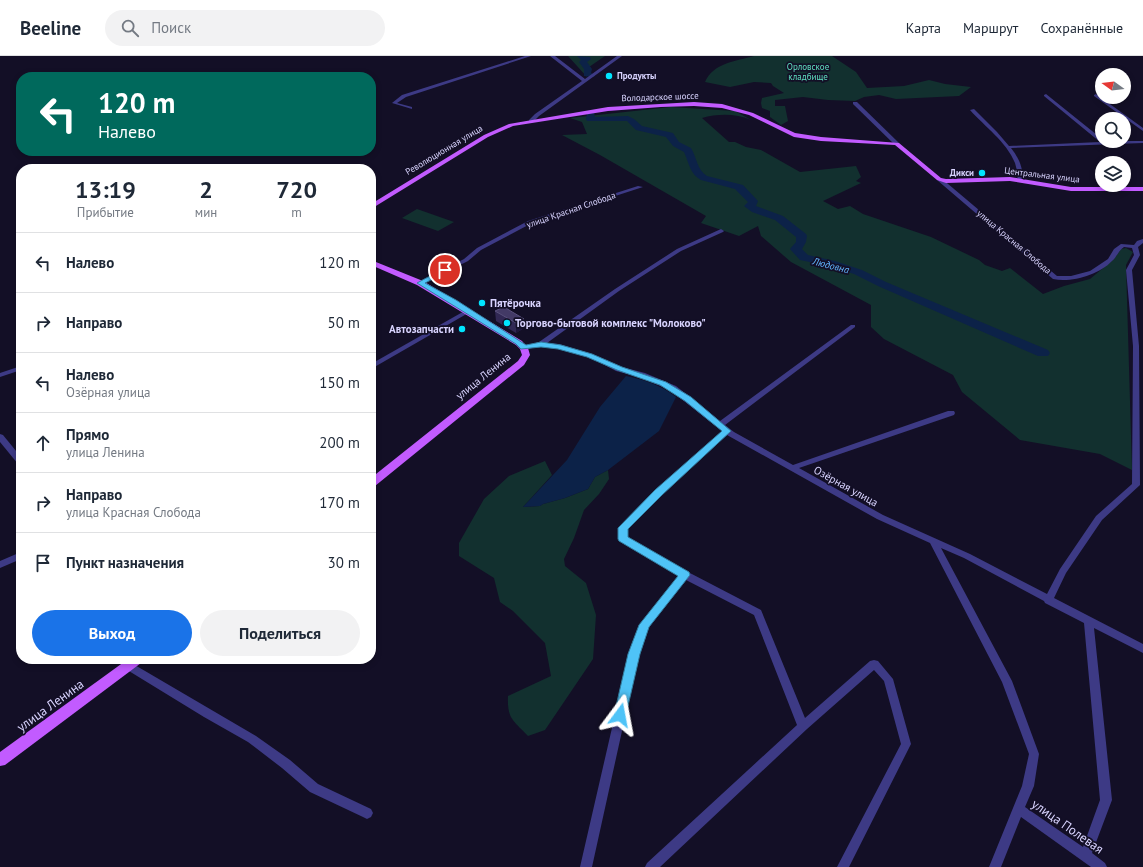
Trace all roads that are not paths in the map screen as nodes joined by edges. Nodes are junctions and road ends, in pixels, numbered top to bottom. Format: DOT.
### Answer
graph roads {
  1 [pos="529,56"];
  2 [pos="552,56"];
  3 [pos="620,56"];
  4 [pos="585,82"];
  5 [pos="1046,95"];
  6 [pos="855,103"];
  7 [pos="1108,104"];
  8 [pos="410,108"];
  9 [pos="972,110"];
  10 [pos="531,121"];
  11 [pos="1143,130"];
  12 [pos="1095,136"];
  13 [pos="1131,142"];
  14 [pos="1143,142"];
  15 [pos="897,144"];
  16 [pos="1095,144"];
  17 [pos="1009,147"];
  18 [pos="939,179"];
  19 [pos="1020,180"];
  20 [pos="640,187"];
  21 [pos="1143,189"];
  22 [pos="376,204"];
  23 [pos="721,231"];
  24 [pos="1143,241"];
  25 [pos="1135,247"];
  26 [pos="376,264"];
  27 [pos="420,283"];
  28 [pos="468,311"];
  29 [pos="853,326"];
  30 [pos="541,344"];
  31 [pos="524,348"];
  32 [pos="376,364"];
  33 [pos="16,370"];
  34 [pos="0,375"];
  35 [pos="951,413"];
  36 [pos="724,428"];
  37 [pos="0,437"];
  38 [pos="16,456"];
  39 [pos="792,468"];
  40 [pos="376,479"];
  41 [pos="933,541"];
  42 [pos="16,557"];
  43 [pos="0,565"];
  44 [pos="685,575"];
  45 [pos="1048,600"];
  46 [pos="1089,622"];
  47 [pos="1143,649"];
  48 [pos="130,664"];
  49 [pos="136,664"];
  50 [pos="803,726"];
  51 [pos="0,760"];
  52 [pos="1019,808"];
  53 [pos="367,813"];
  54 [pos="1085,856"];
  55 [pos="586,867"];
  56 [pos="651,867"];
  57 [pos="843,867"];
  58 [pos="995,867"];
  59 [pos="1101,867"];
  1 -- 8 [label="street"];
  2 -- 4 [label="street"];
  3 -- 4 [label="street"];
  4 -- 10 [label="street"];
  5 -- 12 [label="street"];
  6 -- 15 [label="street"];
  7 -- 11 [label="street"];
  9 -- 17 [label="street"];
  10 -- 15 [label="main road, Володарское шоссе"];
  10 -- 22 [label="main road, Революционная улица"];
  13 -- 14 [label="street"];
  15 -- 18 [label="main road"];
  16 -- 17 [label="street"];
  17 -- 19 [label="street"];
  18 -- 19 [label="main road, Центральная улица"];
  18 -- 25 [label="street, улица Красная Слобода"];
  19 -- 21 [label="main road, Центральная улица"];
  20 -- 27 [label="street, улица Красная Слобода"];
  23 -- 30 [label="street"];
  24 -- 25 [label="street"];
  25 -- 45 [label="street"];
  26 -- 27 [label="main road"];
  27 -- 28 [label="main road, улица Ленина"];
  28 -- 31 [label="main road, улица Ленина"];
  28 -- 32 [label="street"];
  29 -- 36 [label="street"];
  30 -- 31 [label="street"];
  30 -- 36 [label="street, Озёрная улица"];
  31 -- 40 [label="main road, улица Ленина"];
  33 -- 34 [label="street"];
  35 -- 39 [label="street"];
  36 -- 39 [label="street, Озёрная улица"];
  36 -- 44 [label="street"];
  37 -- 38 [label="street"];
  39 -- 41 [label="street, Озёрная улица"];
  41 -- 45 [label="street, Озёрная улица"];
  41 -- 52 [label="street"];
  42 -- 43 [label="street"];
  44 -- 50 [label="street"];
  44 -- 55 [label="street"];
  45 -- 46 [label="street, Озёрная улица"];
  46 -- 47 [label="street, Озёрная улица"];
  46 -- 54 [label="street"];
  48 -- 51 [label="main road, улица Ленина"];
  49 -- 53 [label="street"];
  50 -- 56 [label="street"];
  50 -- 57 [label="street"];
  52 -- 54 [label="street, улица Полевая"];
  52 -- 58 [label="street"];
  54 -- 59 [label="street, улица Полевая"];
}
